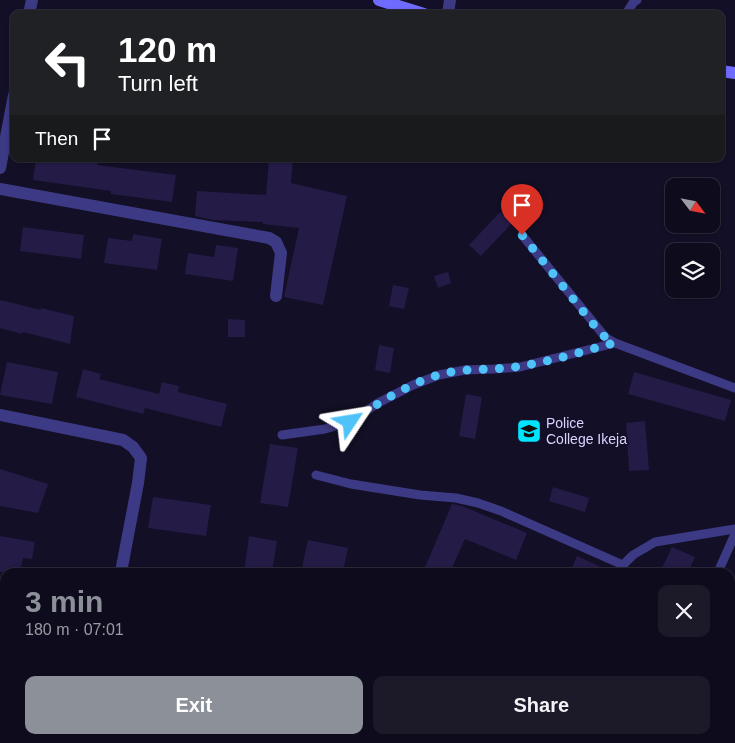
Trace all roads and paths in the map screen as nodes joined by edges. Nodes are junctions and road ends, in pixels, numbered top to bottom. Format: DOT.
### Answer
graph roads {
  1 [pos="379,0"];
  2 [pos="637,0"];
  3 [pos="411,10"];
  4 [pos="629,10"];
  5 [pos="10,116"];
  6 [pos="0,168"];
  7 [pos="0,189"];
  8 [pos="522,235"];
  9 [pos="276,296"];
  10 [pos="614,343"];
  11 [pos="735,388"];
  12 [pos="0,415"];
  13 [pos="282,435"];
  14 [pos="316,475"];
  15 [pos="735,529"];
  16 [pos="735,534"];
  17 [pos="122,568"];
  18 [pos="619,568"];
  19 [pos="622,568"];
  20 [pos="720,568"];
  1 -- 3 [label="street"];
  2 -- 4 [label="lane"];
  5 -- 6 [label="street"];
  7 -- 9 [label="street"];
  8 -- 10 [label="lane"];
  10 -- 11 [label="lane"];
  10 -- 13 [label="lane"];
  12 -- 17 [label="street"];
  14 -- 18 [label="lane"];
  15 -- 19 [label="lane"];
  16 -- 20 [label="lane"];
}
